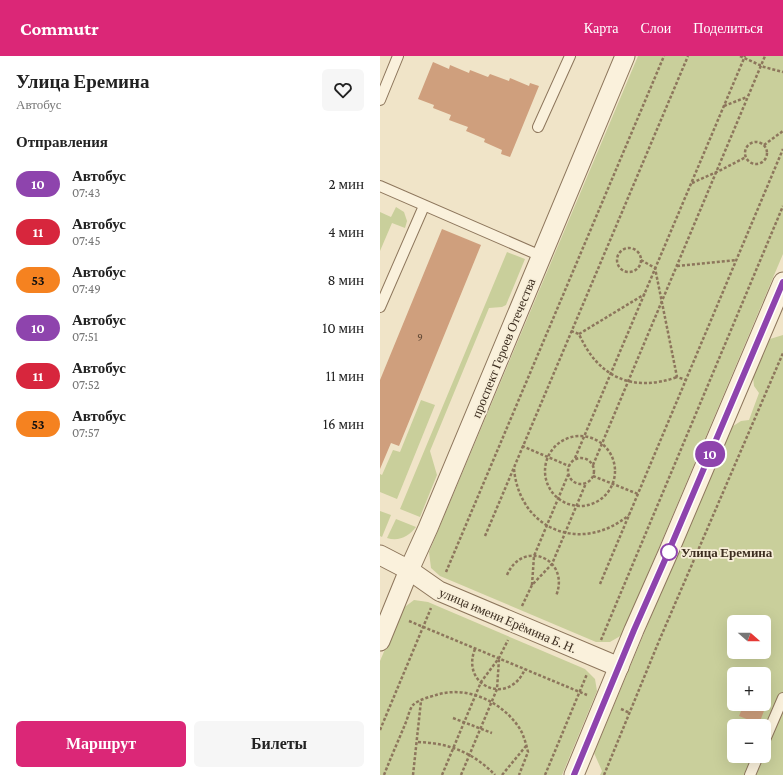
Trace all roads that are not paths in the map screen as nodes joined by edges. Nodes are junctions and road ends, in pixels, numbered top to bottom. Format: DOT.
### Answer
graph roads {
  1 [pos="398,56"];
  2 [pos="570,56"];
  3 [pos="621,57"];
  4 [pos="380,100"];
  5 [pos="538,127"];
  6 [pos="380,186"];
  7 [pos="424,206"];
  8 [pos="541,256"];
  9 [pos="783,282"];
  10 [pos="380,307"];
  11 [pos="380,555"];
  12 [pos="409,570"];
  13 [pos="380,641"];
  14 [pos="619,667"];
  15 [pos="783,698"];
  16 [pos="771,726"];
  17 [pos="755,763"];
  18 [pos="574,775"];
  19 [pos="750,775"];
  1 -- 4 [label="lane"];
  2 -- 5 [label="lane"];
  3 -- 8 [label="street, проспект Героев Отечества"];
  6 -- 7 [label="lane"];
  7 -- 8 [label="lane"];
  7 -- 10 [label="lane"];
  8 -- 12 [label="street, проспект Героев Отечества"];
  9 -- 14 [label="street"];
  11 -- 12 [label="street, улица имени Ерёмина Б. Н."];
  12 -- 13 [label="street, проспект Героев Отечества"];
  12 -- 14 [label="street, улица имени Ерёмина Б. Н."];
  14 -- 18 [label="street"];
  15 -- 16 [label="lane"];
  17 -- 19 [label="lane"];
}
